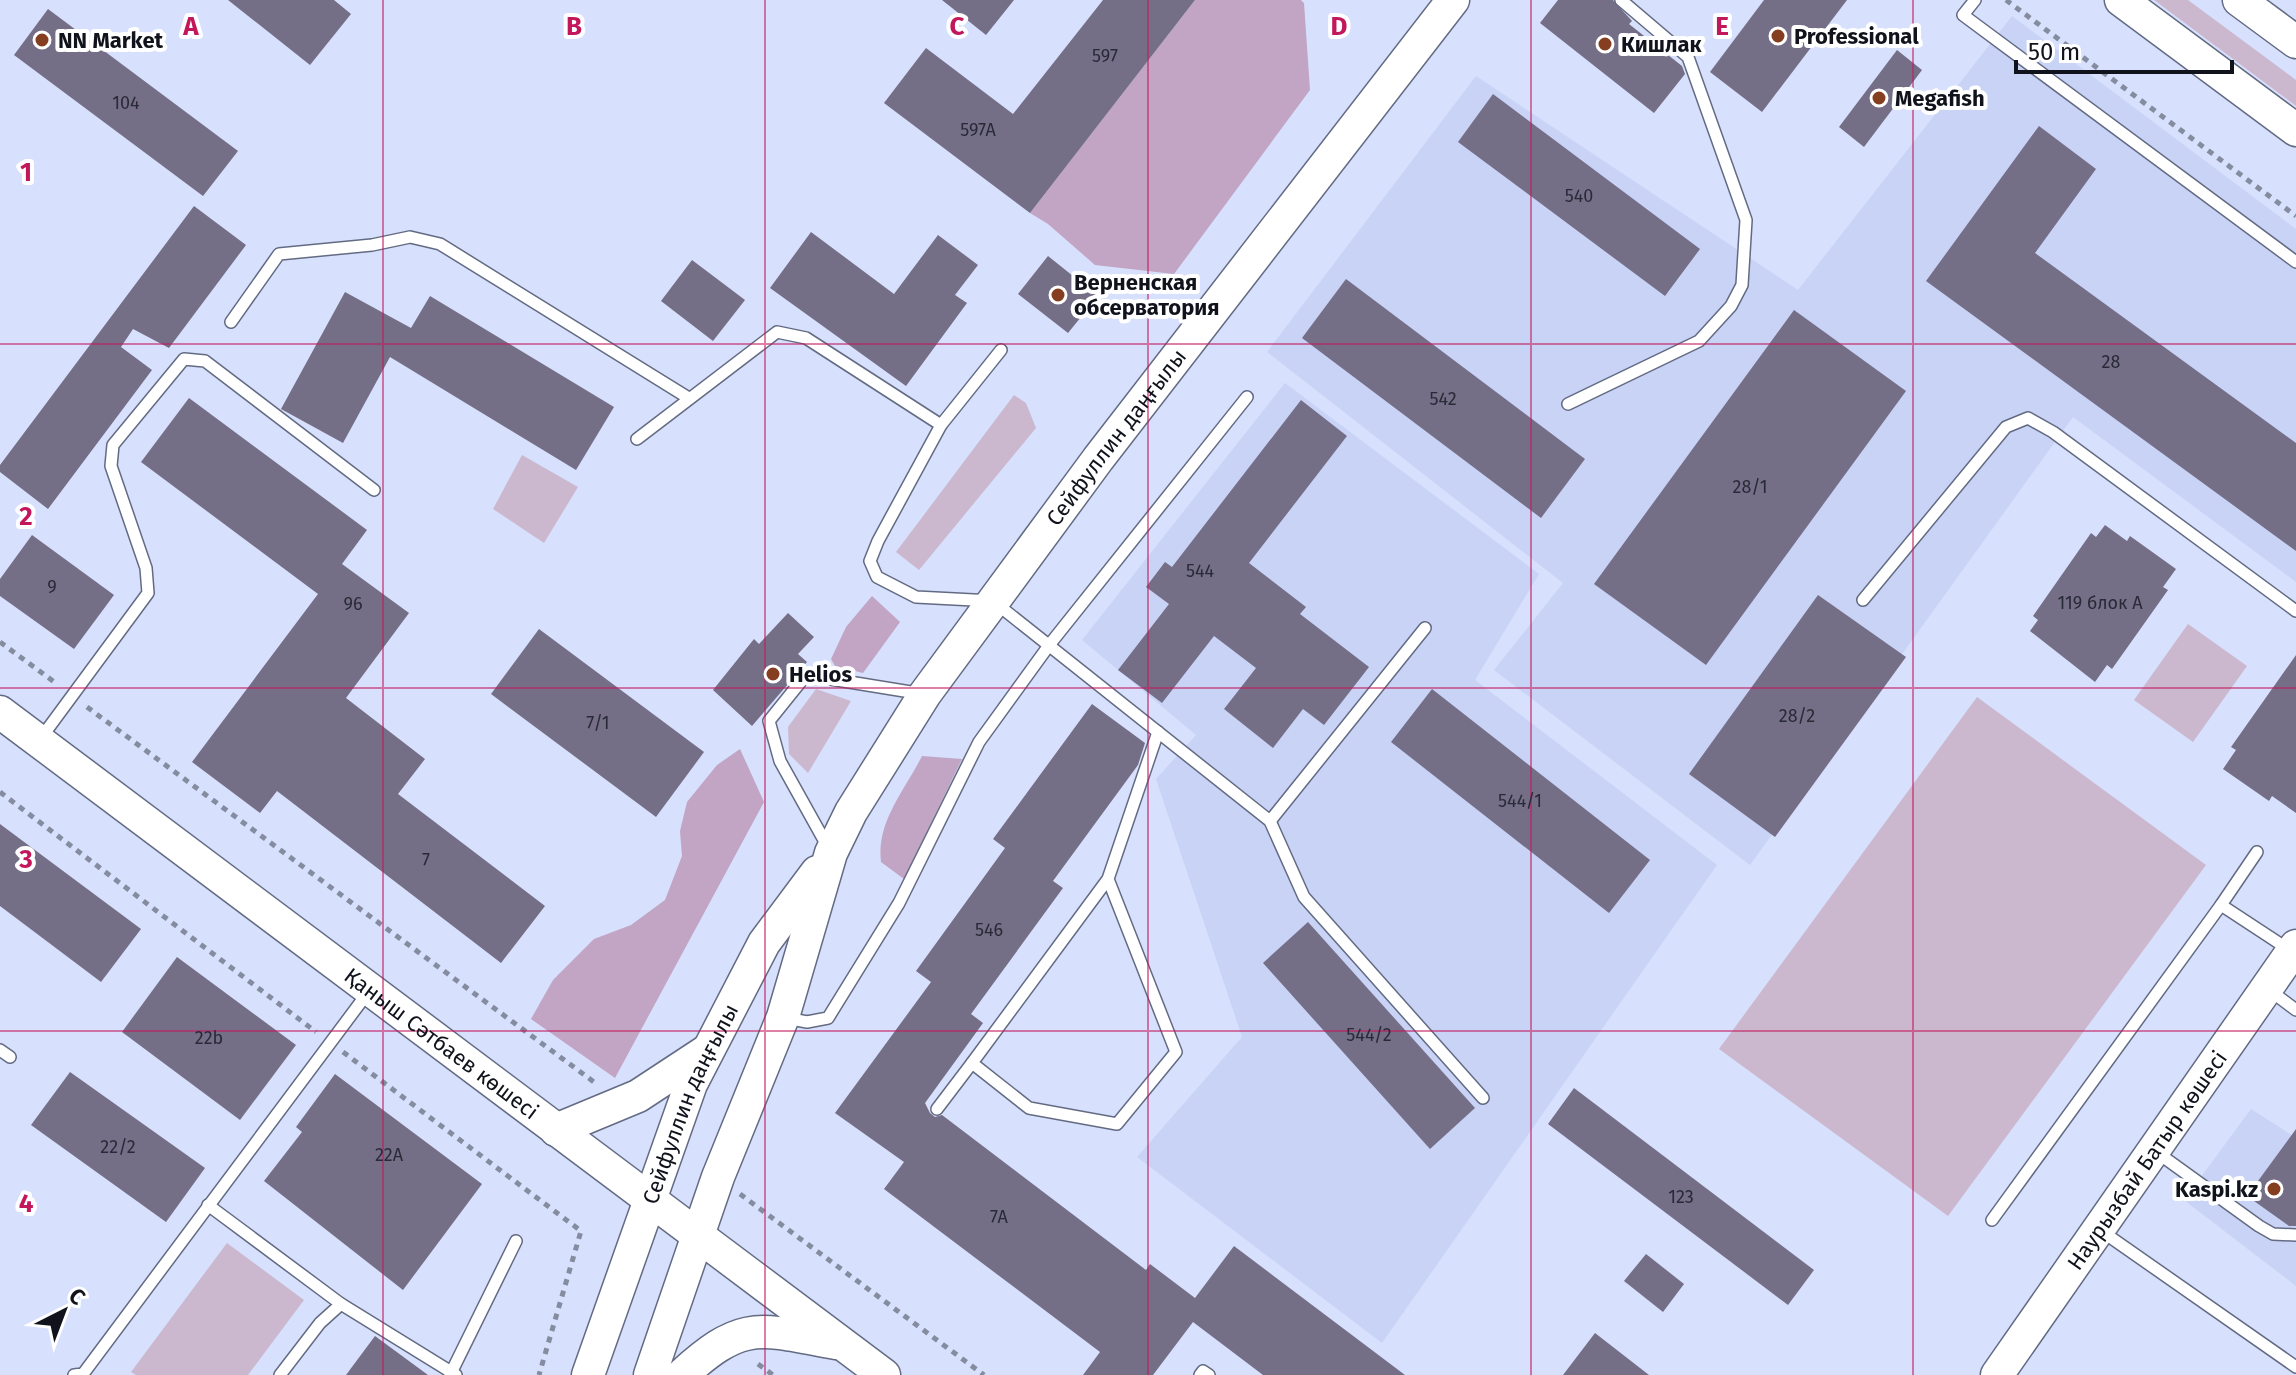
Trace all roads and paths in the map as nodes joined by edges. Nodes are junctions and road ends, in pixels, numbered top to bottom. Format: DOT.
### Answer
graph roads {
  1 [pos="1453,0"];
  2 [pos="1621,0"];
  3 [pos="1975,0"];
  4 [pos="2006,0"];
  5 [pos="2121,0"];
  6 [pos="2239,0"];
  7 [pos="2296,42"];
  8 [pos="2296,130"];
  9 [pos="2296,216"];
  10 [pos="2296,262"];
  11 [pos="231,322"];
  12 [pos="1001,350"];
  13 [pos="687,397"];
  14 [pos="1247,397"];
  15 [pos="1568,404"];
  16 [pos="941,425"];
  17 [pos="637,439"];
  18 [pos="374,490"];
  19 [pos="1863,600"];
  20 [pos="993,601"];
  21 [pos="2296,611"];
  22 [pos="1425,628"];
  23 [pos="0,642"];
  24 [pos="1050,644"];
  25 [pos="925,694"];
  26 [pos="71,695"];
  27 [pos="0,712"];
  28 [pos="1158,732"];
  29 [pos="39,741"];
  30 [pos="0,792"];
  31 [pos="1270,821"];
  32 [pos="2257,852"];
  33 [pos="831,853"];
  34 [pos="1108,879"];
  35 [pos="2221,905"];
  36 [pos="2294,949"];
  37 [pos="2267,988"];
  38 [pos="370,990"];
  39 [pos="2296,1010"];
  40 [pos="783,1017"];
  41 [pos="331,1043"];
  42 [pos="707,1050"];
  43 [pos="972,1063"];
  44 [pos="583,1074"];
  45 [pos="1483,1098"];
  46 [pos="937,1109"];
  47 [pos="556,1130"];
  48 [pos="2154,1150"];
  49 [pos="736,1191"];
  50 [pos="649,1199"];
  51 [pos="208,1205"];
  52 [pos="1992,1220"];
  53 [pos="2098,1228"];
  54 [pos="696,1235"];
  55 [pos="2296,1235"];
  56 [pos="516,1241"];
  57 [pos="341,1304"];
  58 [pos="844,1345"];
  59 [pos="758,1364"];
  60 [pos="2296,1367"];
  61 [pos="453,1374"];
  62 [pos="74,1375"];
  63 [pos="83,1375"];
  64 [pos="280,1375"];
  65 [pos="539,1375"];
  66 [pos="588,1375"];
  67 [pos="650,1375"];
  68 [pos="682,1375"];
  69 [pos="773,1375"];
  70 [pos="884,1375"];
  71 [pos="984,1375"];
  72 [pos="1200,1375"];
  73 [pos="1209,1375"];
  74 [pos="1997,1375"];
  1 -- 20 [label="main road, Сейфуллин даңғылы"];
  2 -- 15 [label="lane"];
  3 -- 10 [label="lane"];
  4 -- 9 [label="path"];
  5 -- 8 [label="main road"];
  6 -- 7 [label="main road"];
  11 -- 13 [label="lane"];
  12 -- 16 [label="lane"];
  13 -- 16 [label="lane"];
  13 -- 17 [label="lane"];
  14 -- 24 [label="lane"];
  16 -- 20 [label="lane"];
  18 -- 26 [label="lane"];
  19 -- 21 [label="lane"];
  20 -- 24 [label="lane"];
  20 -- 25 [label="main road, Сейфуллин даңғылы"];
  22 -- 31 [label="lane"];
  23 -- 26 [label="path"];
  24 -- 28 [label="lane"];
  24 -- 40 [label="lane"];
  25 -- 33 [label="main road, Сейфуллин даңғылы"];
  25 -- 33 [label="lane"];
  26 -- 29 [label="lane"];
  26 -- 44 [label="path"];
  27 -- 29 [label="main road, Қаныш Сәтбаев көшесі"];
  28 -- 31 [label="lane"];
  28 -- 34 [label="lane"];
  29 -- 38 [label="main road, Қаныш Сәтбаев көшесі"];
  30 -- 41 [label="path"];
  31 -- 45 [label="lane"];
  32 -- 35 [label="lane"];
  33 -- 40 [label="main road, Сейфуллин даңғылы"];
  33 -- 42 [label="main road, Сейфуллин даңғылы"];
  34 -- 43 [label="lane"];
  34 -- 43 [label="lane"];
  35 -- 36 [label="lane"];
  35 -- 52 [label="lane"];
  36 -- 37 [label="main road, Наурызбай Батыр көшесі"];
  37 -- 39 [label="lane"];
  37 -- 48 [label="main road, Наурызбай Батыр көшесі"];
  38 -- 41 [label="lane"];
  38 -- 47 [label="main road, Қаныш Сәтбаев көшесі"];
  40 -- 54 [label="main road, Сейфуллин даңғылы"];
  41 -- 51 [label="lane"];
  41 -- 65 [label="path"];
  42 -- 47 [label="main road"];
  42 -- 50 [label="main road, Сейфуллин даңғылы"];
  43 -- 46 [label="lane"];
  47 -- 50 [label="main road, Қаныш Сәтбаев көшесі"];
  48 -- 53 [label="main road, Наурызбай Батыр көшесі"];
  48 -- 55 [label="lane"];
  49 -- 71 [label="path"];
  50 -- 54 [label="main road, Қаныш Сәтбаев көшесі"];
  50 -- 66 [label="main road, Сейфуллин даңғылы"];
  51 -- 57 [label="lane"];
  51 -- 63 [label="lane"];
  53 -- 60 [label="lane"];
  53 -- 74 [label="main road, Наурызбай Батыр көшесі"];
  54 -- 58 [label="main road, Қаныш Сәтбаев көшесі"];
  54 -- 67 [label="main road, Сейфуллин даңғылы"];
  56 -- 61 [label="lane"];
  57 -- 61 [label="lane"];
  57 -- 64 [label="lane"];
  58 -- 68 [label="main road"];
  58 -- 70 [label="main road, Қаныш Сәтбаев көшесі"];
  59 -- 69 [label="path"];
  62 -- 63 [label="lane"];
  72 -- 73 [label="lane"];
}
